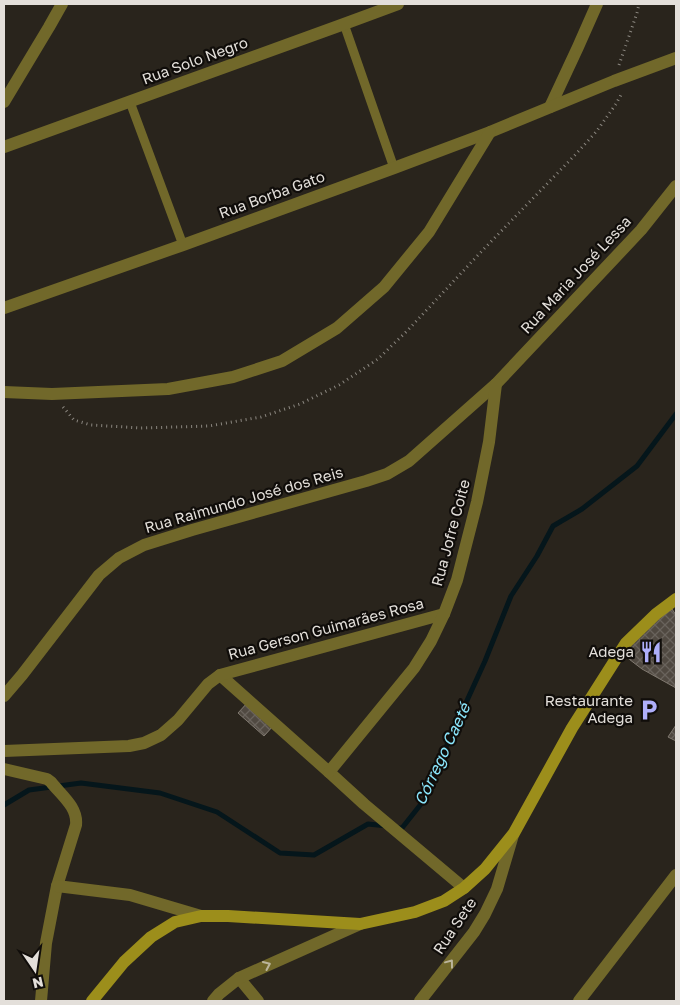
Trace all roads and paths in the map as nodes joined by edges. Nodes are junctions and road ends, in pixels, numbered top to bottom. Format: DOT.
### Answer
graph roads {
  1 [pos="62,4"];
  2 [pos="398,4"];
  3 [pos="597,4"];
  4 [pos="639,4"];
  5 [pos="344,24"];
  6 [pos="676,58"];
  7 [pos="614,81"];
  8 [pos="4,102"];
  9 [pos="130,102"];
  10 [pos="550,107"];
  11 [pos="490,132"];
  12 [pos="4,147"];
  13 [pos="394,168"];
  14 [pos="676,186"];
  15 [pos="183,245"];
  16 [pos="4,308"];
  17 [pos="496,384"];
  18 [pos="4,392"];
  19 [pos="676,599"];
  20 [pos="444,614"];
  21 [pos="220,675"];
  22 [pos="4,696"];
  23 [pos="4,751"];
  24 [pos="4,769"];
  25 [pos="329,772"];
  26 [pos="514,833"];
  27 [pos="676,875"];
  28 [pos="57,886"];
  29 [pos="464,888"];
  30 [pos="201,916"];
  31 [pos="360,924"];
  32 [pos="239,978"];
  33 [pos="41,1001"];
  34 [pos="92,1001"];
  35 [pos="213,1001"];
  36 [pos="258,1001"];
  37 [pos="420,1001"];
  38 [pos="579,1001"];
  1 -- 8 [label="street"];
  2 -- 5 [label="street, Rua Solo Negro"];
  3 -- 10 [label="street"];
  4 -- 7 [label="path"];
  5 -- 9 [label="street, Rua Solo Negro"];
  5 -- 13 [label="lane"];
  6 -- 7 [label="street, Rua Borba Gato"];
  7 -- 10 [label="street, Rua Borba Gato"];
  9 -- 12 [label="street, Rua Solo Negro"];
  9 -- 15 [label="lane"];
  10 -- 11 [label="street, Rua Borba Gato"];
  11 -- 13 [label="street, Rua Borba Gato"];
  11 -- 18 [label="street"];
  13 -- 15 [label="street, Rua Borba Gato"];
  14 -- 17 [label="street, Rua Maria José Lessa"];
  15 -- 16 [label="street, Rua Borba Gato"];
  17 -- 20 [label="street, Rua Jofre Coite"];
  17 -- 22 [label="street, Rua Raimundo José dos Reis"];
  19 -- 26 [label="main road"];
  20 -- 21 [label="street, Rua Gerson Guimarães Rosa"];
  20 -- 25 [label="street, Rua Jofre Coite"];
  21 -- 23 [label="street, Rua Gerson Guimarães Rosa"];
  21 -- 25 [label="street"];
  24 -- 28 [label="street"];
  25 -- 29 [label="street"];
  26 -- 29 [label="main road"];
  37 -- 26 [label="street, Rua Sete, one-way"];
  27 -- 38 [label="street"];
  28 -- 30 [label="street"];
  28 -- 33 [label="street"];
  29 -- 31 [label="main road"];
  30 -- 31 [label="main road"];
  30 -- 34 [label="main road"];
  32 -- 31 [label="street, one-way"];
  32 -- 35 [label="street"];
  32 -- 36 [label="street"];
}
